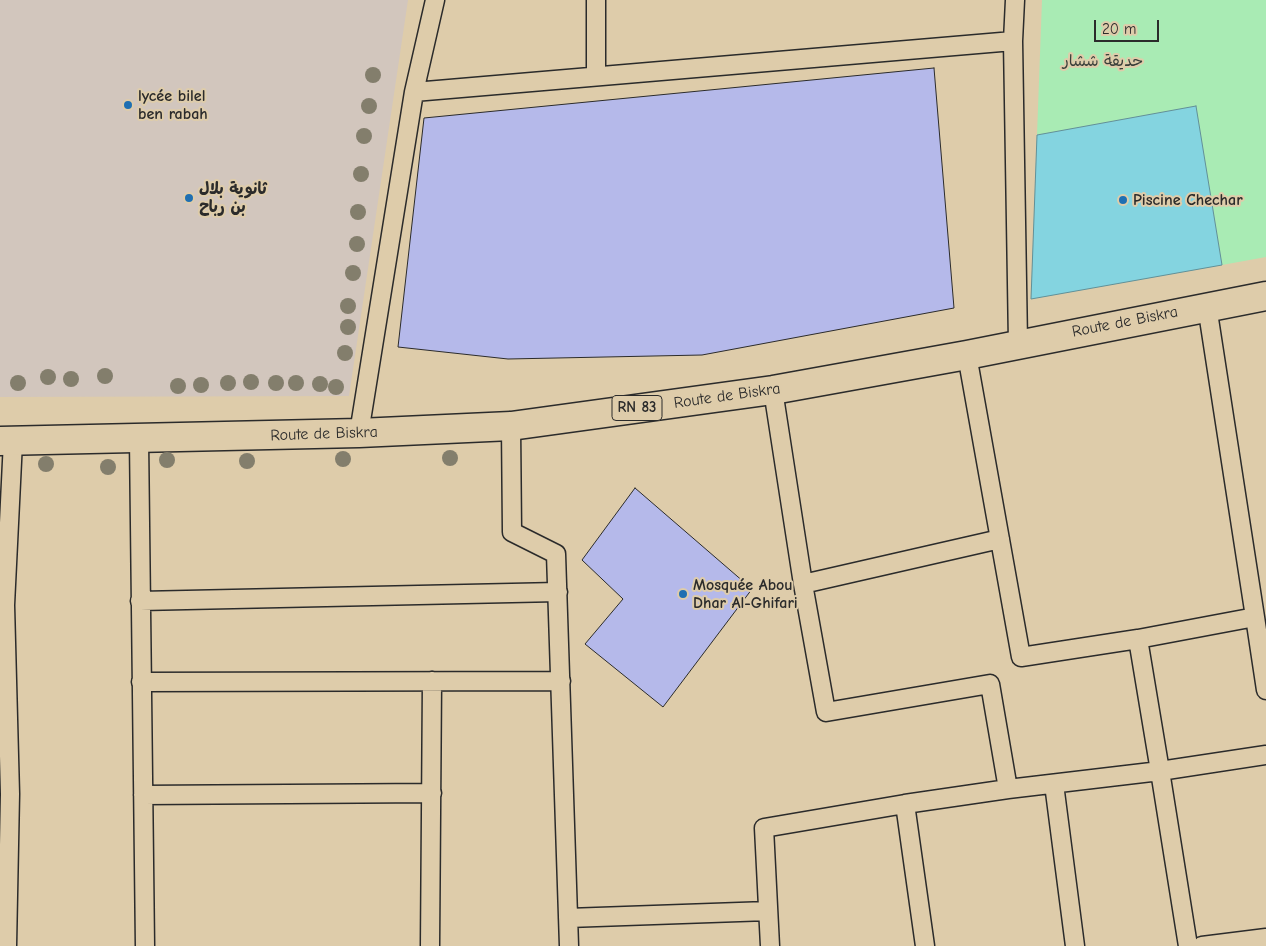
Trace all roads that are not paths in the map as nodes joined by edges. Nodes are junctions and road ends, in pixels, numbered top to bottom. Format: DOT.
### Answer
graph roads {
  1 [pos="435,0"];
  2 [pos="596,0"];
  3 [pos="1014,0"];
  4 [pos="1013,41"];
  5 [pos="596,75"];
  6 [pos="414,92"];
  7 [pos="1266,296"];
  8 [pos="1207,306"];
  9 [pos="1018,343"];
  10 [pos="968,355"];
  11 [pos="773,390"];
  12 [pos="511,426"];
  13 [pos="360,433"];
  14 [pos="138,439"];
  15 [pos="6,441"];
  16 [pos="1000,539"];
  17 [pos="803,584"];
  18 [pos="558,592"];
  19 [pos="140,601"];
  20 [pos="2,605"];
  21 [pos="1254,617"];
  22 [pos="1138,639"];
  23 [pos="4,679"];
  24 [pos="561,681"];
  25 [pos="141,682"];
  26 [pos="432,682"];
  27 [pos="1266,690"];
  28 [pos="1266,755"];
  29 [pos="1160,771"];
  30 [pos="1054,784"];
  31 [pos="1008,789"];
  32 [pos="432,793"];
  33 [pos="5,794"];
  34 [pos="143,795"];
  35 [pos="905,804"];
  36 [pos="768,911"];
  37 [pos="3,915"];
  38 [pos="568,918"];
  39 [pos="1266,938"];
  40 [pos="7,946"];
  41 [pos="145,946"];
  42 [pos="430,946"];
  43 [pos="569,946"];
  44 [pos="770,946"];
  45 [pos="925,946"];
  46 [pos="1075,946"];
  47 [pos="1188,946"];
  48 [pos="1202,946"];
  1 -- 6 [label="street"];
  2 -- 5 [label="street"];
  3 -- 4 [label="street"];
  4 -- 5 [label="street"];
  4 -- 9 [label="street"];
  5 -- 6 [label="street"];
  6 -- 13 [label="street"];
  7 -- 8 [label="main road, Route de Biskra / RN 83"];
  8 -- 9 [label="main road, Route de Biskra / RN 83"];
  8 -- 21 [label="street"];
  9 -- 10 [label="main road, Route de Biskra / RN 83"];
  10 -- 11 [label="main road, Route de Biskra / RN 83"];
  10 -- 16 [label="street"];
  11 -- 12 [label="main road, Route de Biskra / RN 83"];
  11 -- 17 [label="street"];
  12 -- 13 [label="main road, Route de Biskra / RN 83"];
  12 -- 18 [label="street"];
  13 -- 14 [label="main road, Route de Biskra / RN 83"];
  14 -- 15 [label="main road, Route de Biskra / RN 83"];
  14 -- 19 [label="street"];
  15 -- 20 [label="street"];
  16 -- 17 [label="street"];
  16 -- 22 [label="street"];
  17 -- 31 [label="street"];
  18 -- 19 [label="street"];
  18 -- 24 [label="street"];
  19 -- 25 [label="street"];
  20 -- 23 [label="street"];
  21 -- 22 [label="street"];
  21 -- 27 [label="street"];
  22 -- 29 [label="street"];
  23 -- 33 [label="street"];
  24 -- 26 [label="street"];
  24 -- 38 [label="street"];
  25 -- 26 [label="street"];
  25 -- 34 [label="street"];
  26 -- 32 [label="street"];
  28 -- 29 [label="street"];
  29 -- 30 [label="street"];
  29 -- 47 [label="street"];
  30 -- 31 [label="street"];
  30 -- 46 [label="street"];
  31 -- 35 [label="street"];
  32 -- 34 [label="street"];
  32 -- 42 [label="street"];
  33 -- 37 [label="street"];
  34 -- 41 [label="street"];
  35 -- 36 [label="street"];
  35 -- 45 [label="street"];
  36 -- 38 [label="street"];
  36 -- 44 [label="street"];
  37 -- 40 [label="street"];
  38 -- 43 [label="street"];
  39 -- 48 [label="street"];
}
